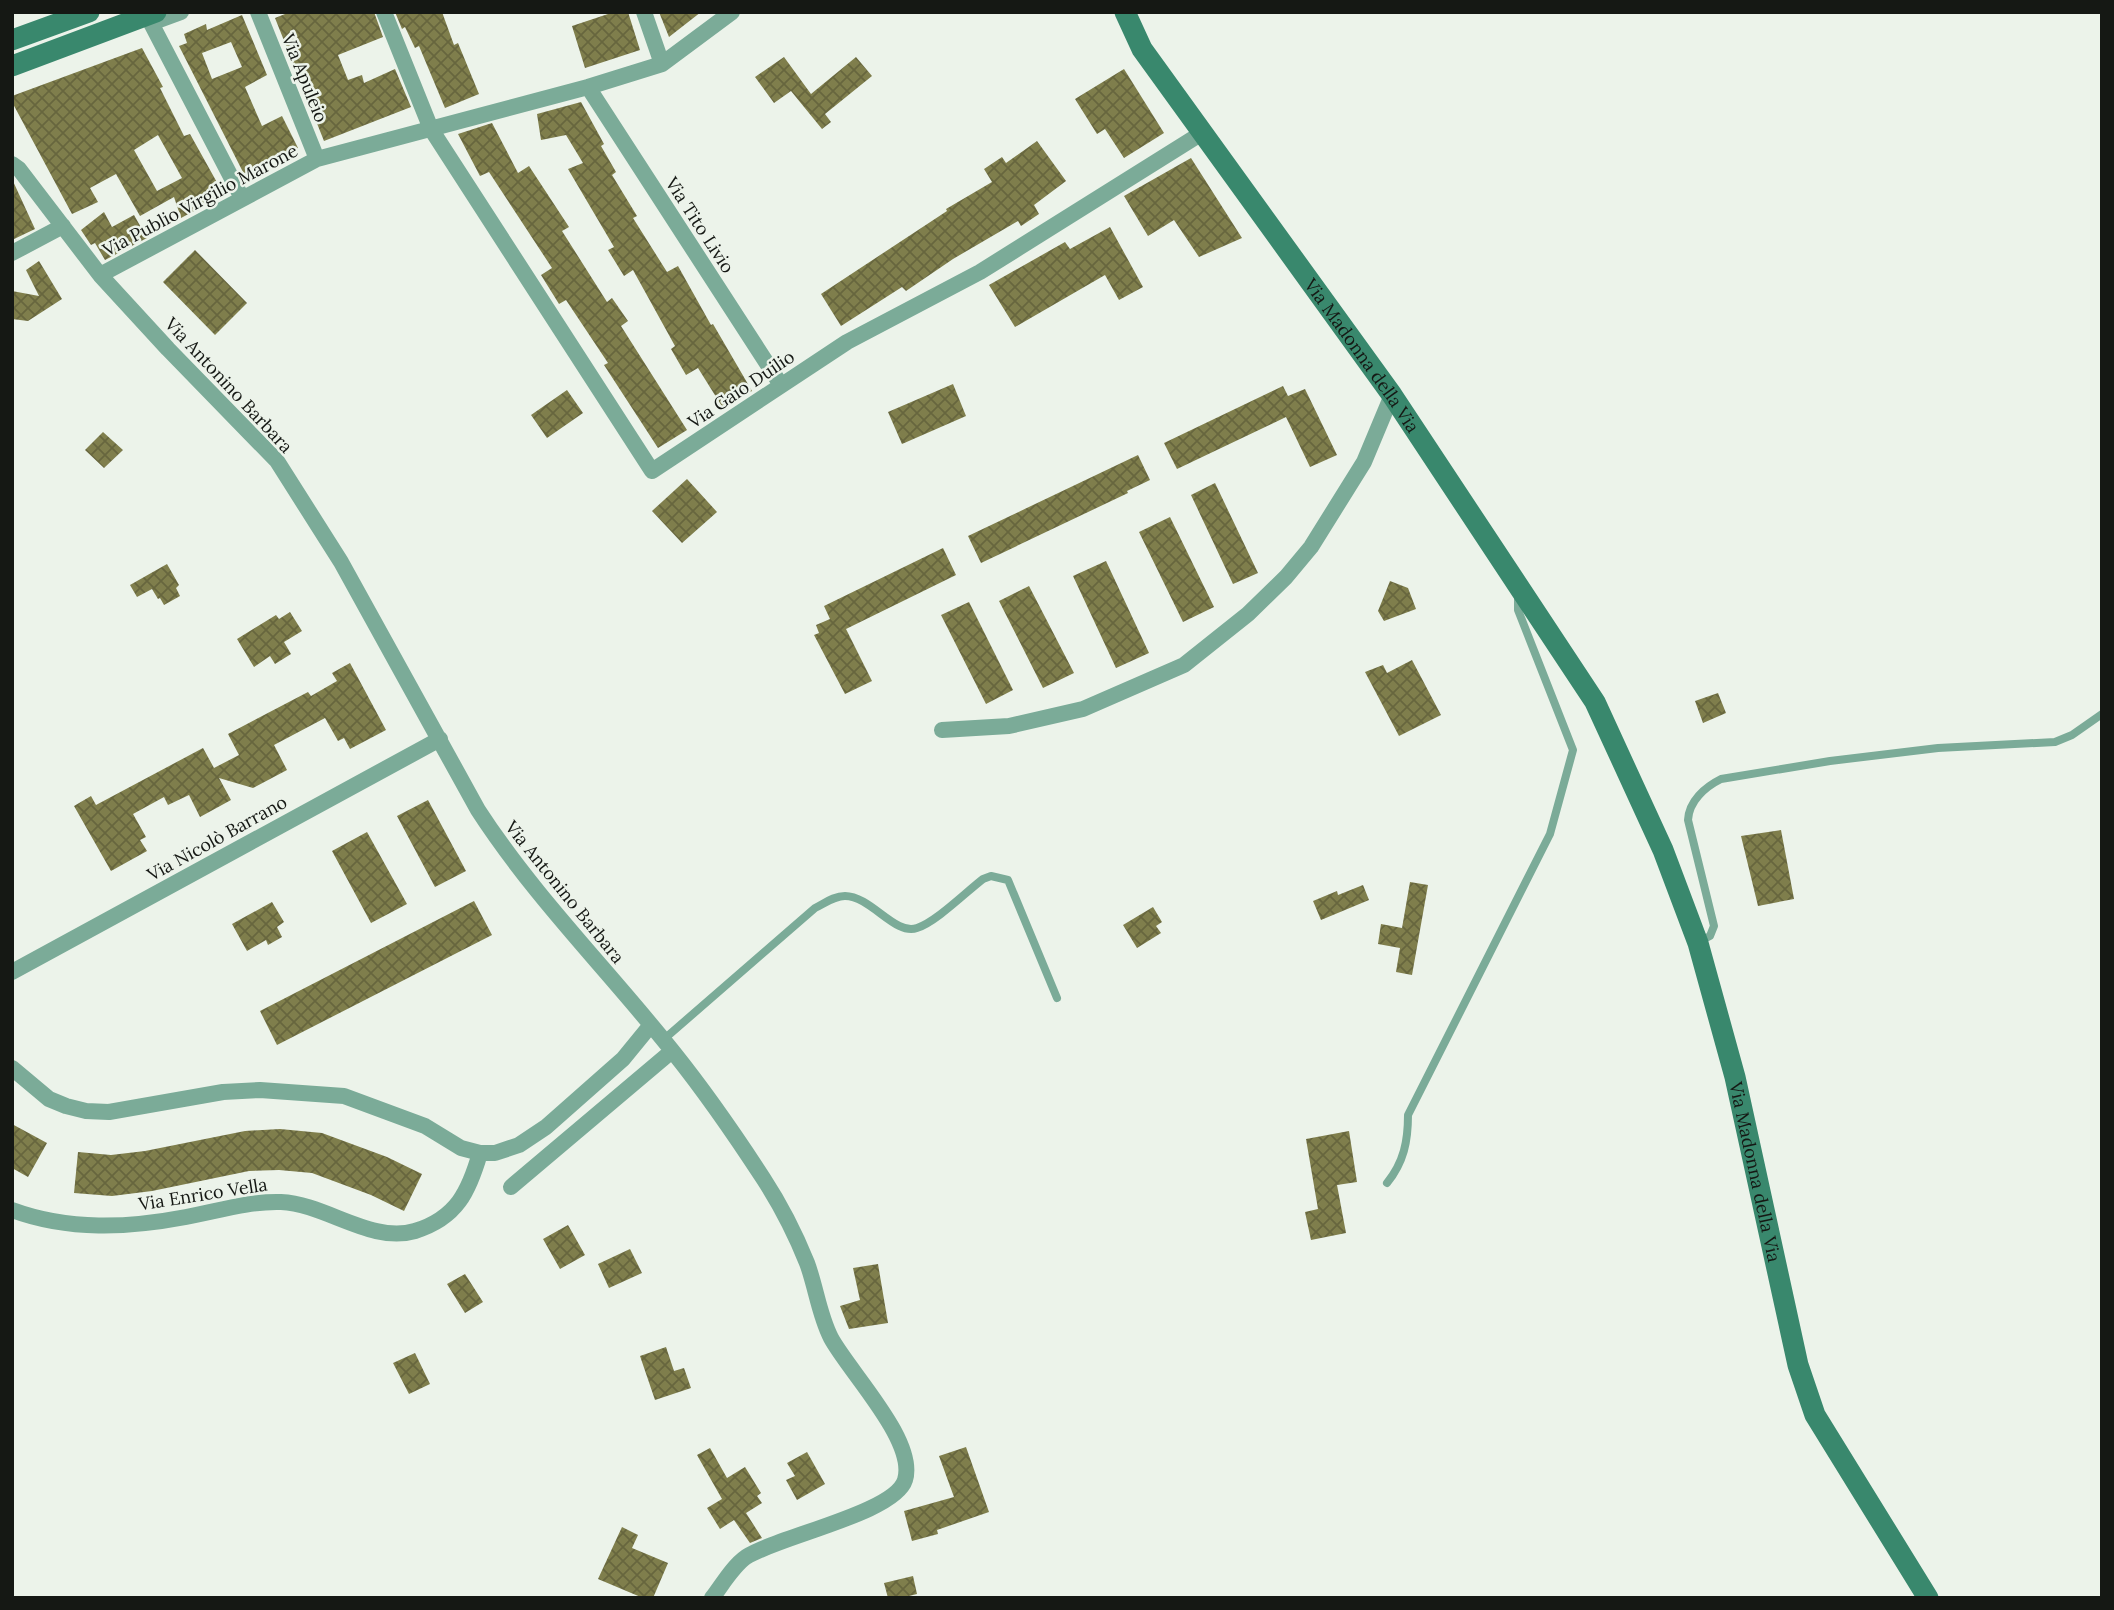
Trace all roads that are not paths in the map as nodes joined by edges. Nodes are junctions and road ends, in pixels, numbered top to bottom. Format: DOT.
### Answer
graph roads {
  1 [pos="89,12"];
  2 [pos="156,12"];
  3 [pos="181,12"];
  4 [pos="258,12"];
  5 [pos="384,12"];
  6 [pos="644,12"];
  7 [pos="732,12"];
  8 [pos="1125,12"];
  9 [pos="12,40"];
  10 [pos="662,64"];
  11 [pos="12,66"];
  12 [pos="588,87"];
  13 [pos="431,129"];
  14 [pos="1202,134"];
  15 [pos="317,159"];
  16 [pos="12,164"];
  17 [pos="242,198"];
  18 [pos="63,226"];
  19 [pos="12,253"];
  20 [pos="100,275"];
  21 [pos="781,385"];
  22 [pos="1392,395"];
  23 [pos="1517,587"];
  24 [pos="2102,714"];
  25 [pos="942,730"];
  26 [pos="440,739"];
  27 [pos="1698,943"];
  28 [pos="12,972"];
  29 [pos="1057,998"];
  30 [pos="650,1026"];
  31 [pos="668,1045"];
  32 [pos="12,1068"];
  33 [pos="481,1153"];
  34 [pos="1387,1183"];
  35 [pos="511,1187"];
  36 [pos="12,1210"];
  37 [pos="712,1598"];
  38 [pos="1928,1598"];
  1 -- 9 [label="street"];
  2 -- 11 [label="street"];
  3 -- 17 [label="street"];
  4 -- 15 [label="street, Via Apuleio"];
  5 -- 13 [label="street"];
  6 -- 10 [label="street"];
  7 -- 10 [label="street, Via Publio Virgilio Marone"];
  8 -- 14 [label="street, Via Madonna della Via"];
  10 -- 12 [label="street, Via Publio Virgilio Marone"];
  12 -- 13 [label="street, Via Publio Virgilio Marone"];
  12 -- 21 [label="street, Via Tito Livio"];
  13 -- 15 [label="street, Via Publio Virgilio Marone"];
  13 -- 21 [label="street, Via Gaio Duilio"];
  14 -- 21 [label="street, Via Gaio Duilio"];
  14 -- 22 [label="street, Via Madonna della Via"];
  15 -- 17 [label="street, Via Publio Virgilio Marone"];
  16 -- 18 [label="street, Via Antonino Barbara"];
  17 -- 20 [label="street, Via Publio Virgilio Marone"];
  18 -- 19 [label="street"];
  18 -- 20 [label="street, Via Antonino Barbara"];
  20 -- 26 [label="street, Via Antonino Barbara"];
  22 -- 23 [label="street, Via Madonna della Via"];
  22 -- 25 [label="street"];
  23 -- 27 [label="street, Via Madonna della Via"];
  23 -- 34 [label="lane"];
  24 -- 27 [label="lane"];
  26 -- 28 [label="street, Via Nicolò Barrano"];
  26 -- 30 [label="street, Via Antonino Barbara"];
  27 -- 38 [label="street, Via Madonna della Via"];
  29 -- 31 [label="lane"];
  30 -- 31 [label="street, Via Antonino Barbara"];
  30 -- 33 [label="street"];
  31 -- 35 [label="street"];
  31 -- 37 [label="street, Via Antonino Barbara"];
  32 -- 33 [label="street"];
  33 -- 36 [label="street, Via Enrico Vella"];
}
